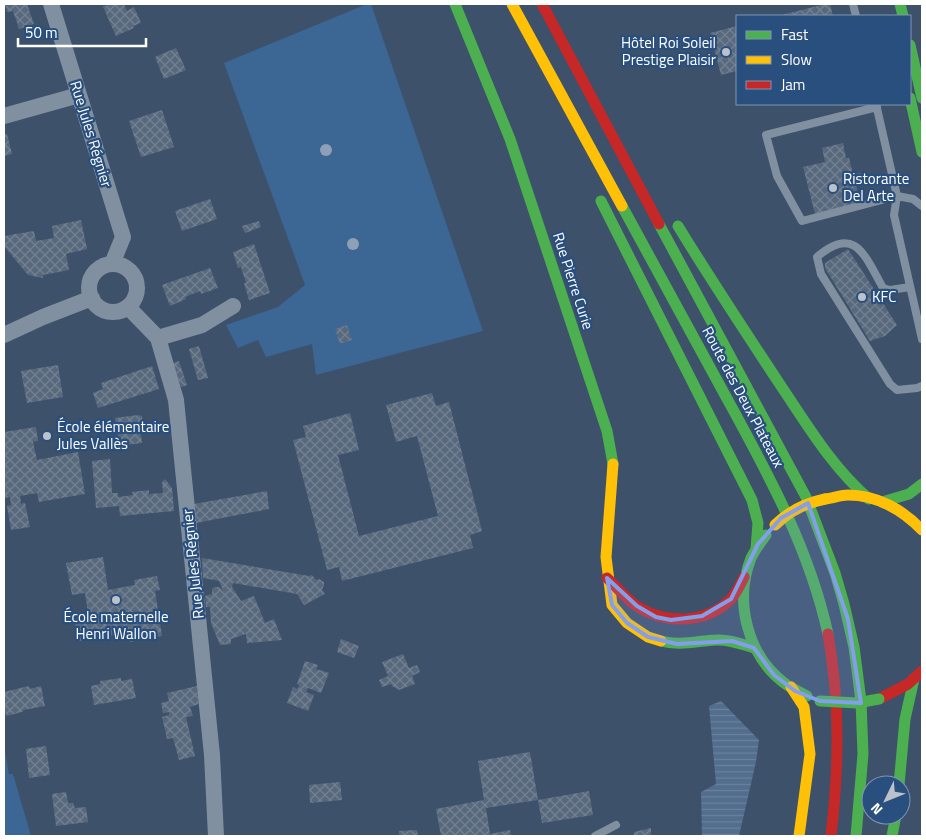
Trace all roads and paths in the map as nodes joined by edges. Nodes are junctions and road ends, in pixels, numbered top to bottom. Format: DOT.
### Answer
graph roads {
  1 [pos="51,4"];
  2 [pos="455,4"];
  3 [pos="512,4"];
  4 [pos="542,4"];
  5 [pos="553,4"];
  6 [pos="911,49"];
  7 [pos="79,95"];
  8 [pos="922,98"];
  9 [pos="911,102"];
  10 [pos="877,105"];
  11 [pos="4,116"];
  12 [pos="922,152"];
  13 [pos="638,160"];
  14 [pos="597,193"];
  15 [pos="897,196"];
  16 [pos="922,206"];
  17 [pos="674,219"];
  18 [pos="112,264"];
  19 [pos="910,287"];
  20 [pos="92,298"];
  21 [pos="233,306"];
  22 [pos="128,307"];
  23 [pos="4,335"];
  24 [pos="158,338"];
  25 [pos="922,339"];
  26 [pos="922,386"];
  27 [pos="922,484"];
  28 [pos="869,499"];
  29 [pos="882,502"];
  30 [pos="922,530"];
  31 [pos="756,549"];
  32 [pos="744,577"];
  33 [pos="608,578"];
  34 [pos="754,648"];
  35 [pos="918,675"];
  36 [pos="791,687"];
  37 [pos="900,775"];
  38 [pos="616,825"];
  39 [pos="216,836"];
  40 [pos="595,836"];
  41 [pos="799,836"];
  42 [pos="832,836"];
  43 [pos="856,836"];
  1 -- 7 [label="street, Rue Jules Régnier"];
  2 -- 33 [label="main road, Rue Pierre Curie"];
  3 -- 42 [label="main road, Route des Deux Plateaux"];
  4 -- 43 [label="main road, Route des Deux Plateaux"];
  5 -- 13 [label="main road"];
  6 -- 8 [label="main road"];
  7 -- 11 [label="street"];
  7 -- 18 [label="street, Rue Jules Régnier"];
  9 -- 12 [label="main road"];
  10 -- 15 [label="lane"];
  10 -- 15 [label="lane"];
  14 -- 31 [label="main road"];
  15 -- 16 [label="lane"];
  15 -- 19 [label="lane"];
  17 -- 28 [label="main road"];
  18 -- 20 [label="street"];
  18 -- 22 [label="street"];
  19 -- 25 [label="lane"];
  19 -- 26 [label="lane"];
  20 -- 22 [label="street"];
  20 -- 23 [label="street"];
  21 -- 24 [label="street"];
  22 -- 24 [label="street, Rue Jules Régnier"];
  24 -- 39 [label="street, Rue Jules Régnier"];
  27 -- 29 [label="main road"];
  28 -- 29 [label="main road"];
  28 -- 31 [label="main road, bridge"];
  29 -- 30 [label="main road"];
  31 -- 32 [label="main road"];
  32 -- 33 [label="main road"];
  32 -- 34 [label="main road"];
  33 -- 34 [label="main road, Rue Pierre Curie"];
  34 -- 36 [label="main road"];
  35 -- 36 [label="main road, bridge"];
  35 -- 37 [label="main road"];
  36 -- 41 [label="main road"];
  38 -- 40 [label="lane"];
}
